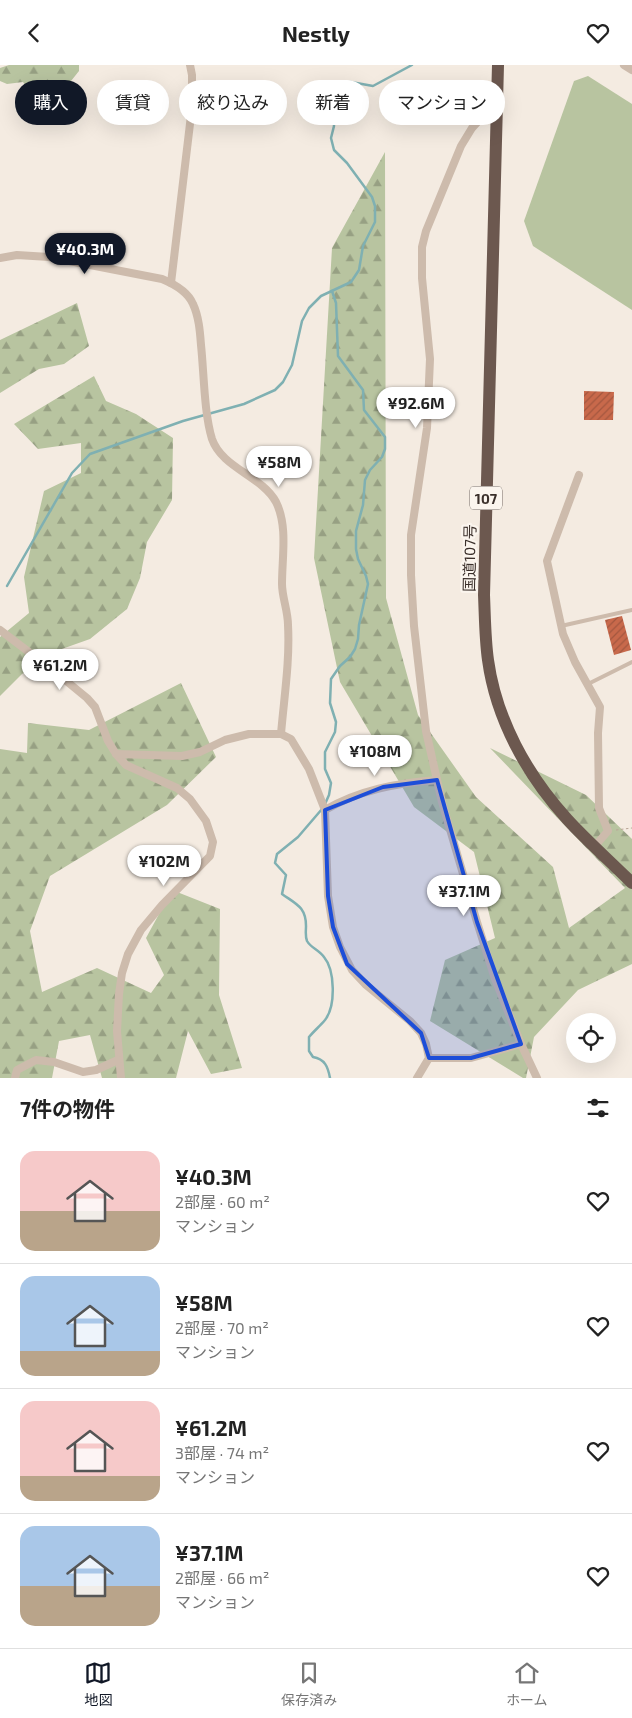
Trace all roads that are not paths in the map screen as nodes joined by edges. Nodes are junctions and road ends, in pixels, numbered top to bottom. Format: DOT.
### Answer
graph roads {
  1 [pos="190,65"];
  2 [pos="498,65"];
  3 [pos="624,65"];
  4 [pos="632,70"];
  5 [pos="498,80"];
  6 [pos="474,125"];
  7 [pos="497,125"];
  8 [pos="0,258"];
  9 [pos="172,283"];
  10 [pos="579,475"];
  11 [pos="632,610"];
  12 [pos="561,626"];
  13 [pos="0,630"];
  14 [pos="632,662"];
  15 [pos="588,685"];
  16 [pos="281,734"];
  17 [pos="116,754"];
  18 [pos="437,780"];
  19 [pos="325,810"];
  20 [pos="594,846"];
  21 [pos="632,883"];
  22 [pos="521,1043"];
  23 [pos="429,1058"];
  24 [pos="118,1060"];
  25 [pos="15,1078"];
  26 [pos="121,1078"];
  27 [pos="417,1078"];
  28 [pos="537,1078"];
  1 -- 9 [label="street"];
  2 -- 5 [label="highway, 国道107号 / 107"];
  3 -- 4 [label="street"];
  6 -- 18 [label="street"];
  7 -- 20 [label="highway, 国道107号 / 107"];
  8 -- 9 [label="street"];
  9 -- 16 [label="street"];
  10 -- 12 [label="street"];
  11 -- 12 [label="lane"];
  12 -- 15 [label="street"];
  13 -- 17 [label="street"];
  14 -- 15 [label="lane"];
  15 -- 20 [label="street"];
  16 -- 17 [label="street"];
  16 -- 19 [label="street"];
  17 -- 24 [label="street"];
  18 -- 19 [label="street"];
  18 -- 22 [label="street"];
  19 -- 23 [label="street"];
  20 -- 21 [label="highway, 国道107号 / 107"];
  22 -- 23 [label="street"];
  22 -- 28 [label="street"];
  23 -- 27 [label="street"];
  24 -- 25 [label="street"];
  24 -- 26 [label="street"];
}
